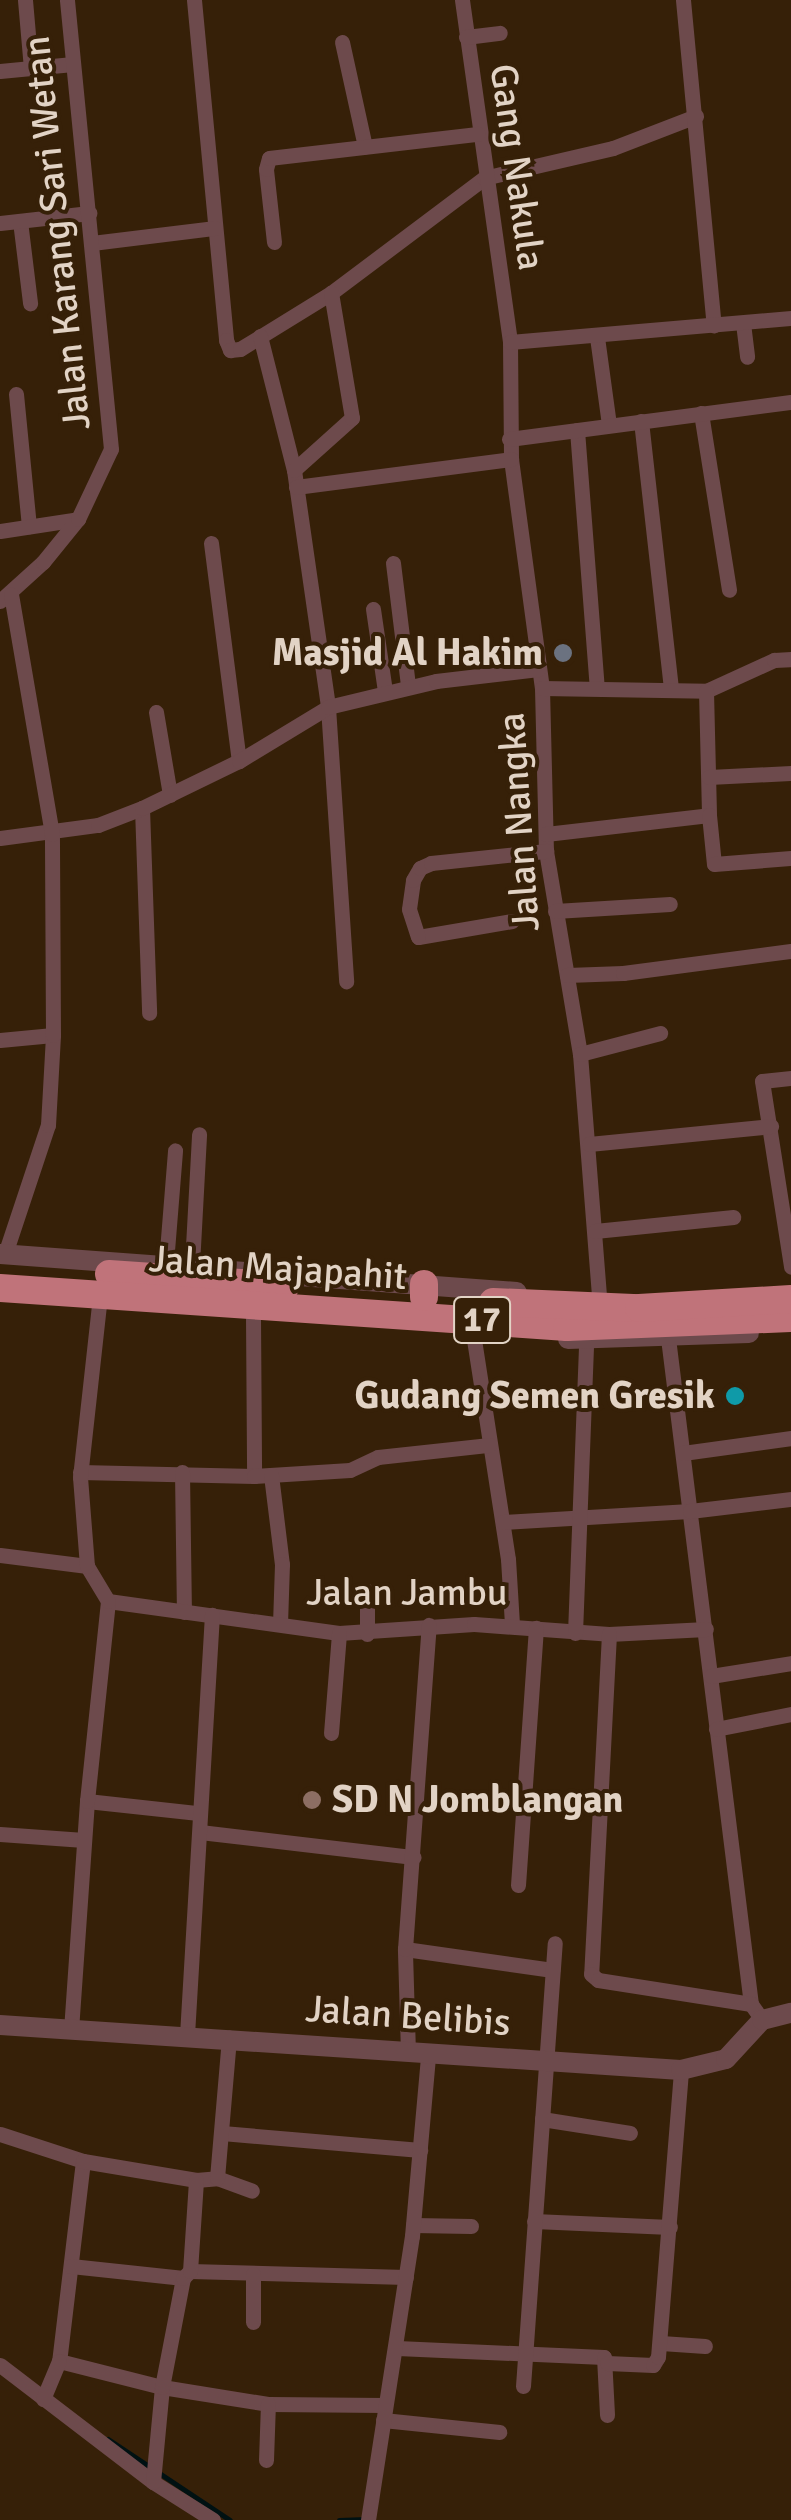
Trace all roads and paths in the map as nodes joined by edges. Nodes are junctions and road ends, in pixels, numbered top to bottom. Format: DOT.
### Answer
graph roads {
  1 [pos="25,0"];
  2 [pos="66,0"];
  3 [pos="194,0"];
  4 [pos="462,0"];
  5 [pos="683,0"];
  6 [pos="500,33"];
  7 [pos="466,36"];
  8 [pos="342,42"];
  9 [pos="73,64"];
  10 [pos="30,68"];
  11 [pos="0,71"];
  12 [pos="696,116"];
  13 [pos="478,134"];
  14 [pos="365,147"];
  15 [pos="484,178"];
  16 [pos="89,213"];
  17 [pos="20,220"];
  18 [pos="0,223"];
  19 [pos="214,228"];
  20 [pos="274,242"];
  21 [pos="92,243"];
  22 [pos="331,293"];
  23 [pos="30,304"];
  24 [pos="791,318"];
  25 [pos="743,323"];
  26 [pos="714,326"];
  27 [pos="260,336"];
  28 [pos="597,337"];
  29 [pos="510,342"];
  30 [pos="747,357"];
  31 [pos="16,394"];
  32 [pos="791,402"];
  33 [pos="702,413"];
  34 [pos="641,421"];
  35 [pos="609,426"];
  36 [pos="577,430"];
  37 [pos="509,439"];
  38 [pos="510,459"];
  39 [pos="295,478"];
  40 [pos="78,518"];
  41 [pos="30,526"];
  42 [pos="0,531"];
  43 [pos="211,543"];
  44 [pos="393,563"];
  45 [pos="729,590"];
  46 [pos="6,597"];
  47 [pos="374,609"];
  48 [pos="791,659"];
  49 [pos="538,669"];
  50 [pos="408,686"];
  51 [pos="597,686"];
  52 [pos="542,688"];
  53 [pos="670,690"];
  54 [pos="706,691"];
  55 [pos="384,692"];
  56 [pos="328,706"];
  57 [pos="156,712"];
  58 [pos="238,761"];
  59 [pos="791,774"];
  60 [pos="708,777"];
  61 [pos="170,795"];
  62 [pos="142,808"];
  63 [pos="709,815"];
  64 [pos="52,834"];
  65 [pos="0,838"];
  66 [pos="546,843"];
  67 [pos="791,858"];
  68 [pos="670,904"];
  69 [pos="554,911"];
  70 [pos="512,921"];
  71 [pos="791,951"];
  72 [pos="567,975"];
  73 [pos="346,981"];
  74 [pos="148,1013"];
  75 [pos="660,1033"];
  76 [pos="53,1035"];
  77 [pos="0,1040"];
  78 [pos="580,1054"];
  79 [pos="791,1078"];
  80 [pos="771,1126"];
  81 [pos="199,1134"];
  82 [pos="589,1144"];
  83 [pos="175,1150"];
  84 [pos="733,1217"];
  85 [pos="595,1231"];
  86 [pos="2,1259"];
  87 [pos="791,1266"];
  88 [pos="177,1276"];
  89 [pos="791,1287"];
  90 [pos="0,1288"];
  91 [pos="424,1290"];
  92 [pos="600,1296"];
  93 [pos="791,1298"];
  94 [pos="0,1300"];
  95 [pos="98,1305"];
  96 [pos="252,1317"];
  97 [pos="791,1318"];
  98 [pos="791,1330"];
  99 [pos="473,1334"];
  100 [pos="668,1338"];
  101 [pos="586,1340"];
  102 [pos="791,1438"];
  103 [pos="490,1445"];
  104 [pos="683,1453"];
  105 [pos="80,1472"];
  106 [pos="182,1472"];
  107 [pos="263,1476"];
  108 [pos="791,1499"];
  109 [pos="690,1511"];
  110 [pos="579,1519"];
  111 [pos="503,1522"];
  112 [pos="0,1555"];
  113 [pos="87,1566"];
  114 [pos="368,1591"];
  115 [pos="108,1600"];
  116 [pos="184,1612"];
  117 [pos="212,1615"];
  118 [pos="280,1624"];
  119 [pos="512,1624"];
  120 [pos="429,1625"];
  121 [pos="536,1628"];
  122 [pos="706,1629"];
  123 [pos="339,1633"];
  124 [pos="575,1633"];
  125 [pos="367,1634"];
  126 [pos="609,1634"];
  127 [pos="791,1662"];
  128 [pos="711,1676"];
  129 [pos="791,1714"];
  130 [pos="716,1728"];
  131 [pos="331,1733"];
  132 [pos="86,1801"];
  133 [pos="198,1814"];
  134 [pos="200,1832"];
  135 [pos="0,1834"];
  136 [pos="84,1840"];
  137 [pos="414,1857"];
  138 [pos="518,1885"];
  139 [pos="555,1943"];
  140 [pos="404,1949"];
  141 [pos="553,1970"];
  142 [pos="756,2012"];
  143 [pos="791,2013"];
  144 [pos="0,2025"];
  145 [pos="70,2030"];
  146 [pos="188,2034"];
  147 [pos="229,2038"];
  148 [pos="418,2054"];
  149 [pos="547,2062"];
  150 [pos="682,2070"];
  151 [pos="542,2119"];
  152 [pos="222,2133"];
  153 [pos="630,2133"];
  154 [pos="0,2134"];
  155 [pos="420,2150"];
  156 [pos="83,2161"];
  157 [pos="217,2178"];
  158 [pos="196,2180"];
  159 [pos="252,2191"];
  160 [pos="534,2221"];
  161 [pos="413,2224"];
  162 [pos="472,2226"];
  163 [pos="670,2227"];
  164 [pos="70,2266"];
  165 [pos="186,2274"];
  166 [pos="253,2274"];
  167 [pos="406,2277"];
  168 [pos="254,2322"];
  169 [pos="662,2344"];
  170 [pos="705,2346"];
  171 [pos="397,2348"];
  172 [pos="524,2355"];
  173 [pos="59,2361"];
  174 [pos="608,2363"];
  175 [pos="0,2365"];
  176 [pos="523,2386"];
  177 [pos="162,2387"];
  178 [pos="44,2399"];
  179 [pos="268,2404"];
  180 [pos="384,2413"];
  181 [pos="607,2415"];
  182 [pos="500,2432"];
  183 [pos="266,2460"];
  184 [pos="153,2482"];
  185 [pos="372,2517"];
  186 [pos="212,2520"];
  1 -- 10 [label="street"];
  2 -- 9 [label="street, Jalan Karang Sari Wetan"];
  3 -- 19 [label="street"];
  4 -- 7 [label="street, Gang Nakula"];
  5 -- 12 [label="street"];
  6 -- 7 [label="street"];
  7 -- 13 [label="street, Gang Nakula"];
  8 -- 14 [label="street"];
  9 -- 10 [label="street"];
  9 -- 16 [label="street, Jalan Karang Sari Wetan"];
  10 -- 11 [label="street"];
  12 -- 15 [label="street"];
  12 -- 26 [label="street"];
  13 -- 14 [label="street"];
  13 -- 15 [label="street, Gang Nakula"];
  14 -- 20 [label="street"];
  15 -- 22 [label="street"];
  15 -- 29 [label="street, Gang Nakula"];
  16 -- 17 [label="street"];
  16 -- 21 [label="street, Jalan Karang Sari Wetan"];
  17 -- 18 [label="street"];
  17 -- 23 [label="street"];
  19 -- 21 [label="street"];
  19 -- 27 [label="street"];
  21 -- 40 [label="street, Jalan Karang Sari Wetan"];
  22 -- 27 [label="street"];
  22 -- 39 [label="street"];
  24 -- 25 [label="street"];
  25 -- 26 [label="street"];
  25 -- 30 [label="street"];
  26 -- 28 [label="street"];
  27 -- 39 [label="street"];
  28 -- 29 [label="street"];
  28 -- 35 [label="street"];
  29 -- 37 [label="street, Jalan Nangka"];
  31 -- 41 [label="street"];
  32 -- 33 [label="street"];
  33 -- 34 [label="street"];
  33 -- 45 [label="street"];
  34 -- 35 [label="street"];
  34 -- 53 [label="street"];
  35 -- 36 [label="street"];
  36 -- 37 [label="street"];
  36 -- 51 [label="street"];
  37 -- 38 [label="street, Jalan Nangka"];
  38 -- 39 [label="street"];
  38 -- 49 [label="street, Jalan Nangka"];
  39 -- 56 [label="street"];
  40 -- 41 [label="street"];
  40 -- 46 [label="street, Jalan Karang Sari Wetan"];
  41 -- 42 [label="street"];
  43 -- 58 [label="street"];
  44 -- 50 [label="street"];
  46 -- 64 [label="street"];
  47 -- 55 [label="street"];
  48 -- 54 [label="street"];
  49 -- 50 [label="street"];
  49 -- 52 [label="street, Jalan Nangka"];
  50 -- 55 [label="street"];
  51 -- 52 [label="street"];
  51 -- 53 [label="street"];
  52 -- 66 [label="street, Jalan Nangka"];
  53 -- 54 [label="street"];
  54 -- 60 [label="street"];
  55 -- 56 [label="street"];
  56 -- 58 [label="street"];
  56 -- 73 [label="street"];
  57 -- 61 [label="street"];
  58 -- 61 [label="street"];
  59 -- 60 [label="street"];
  60 -- 63 [label="street"];
  61 -- 62 [label="street"];
  62 -- 64 [label="street"];
  62 -- 74 [label="street"];
  63 -- 66 [label="street"];
  63 -- 67 [label="street"];
  64 -- 65 [label="street"];
  64 -- 76 [label="street"];
  66 -- 69 [label="street, Jalan Nangka"];
  66 -- 70 [label="street"];
  68 -- 69 [label="street"];
  69 -- 72 [label="street, Jalan Nangka"];
  71 -- 72 [label="street"];
  72 -- 78 [label="street, Jalan Nangka"];
  75 -- 78 [label="street"];
  76 -- 77 [label="street"];
  76 -- 86 [label="street"];
  78 -- 82 [label="street, Jalan Nangka"];
  79 -- 80 [label="street"];
  80 -- 82 [label="street"];
  80 -- 87 [label="street"];
  81 -- 88 [label="street"];
  82 -- 85 [label="street, Jalan Nangka"];
  83 -- 88 [label="street"];
  84 -- 85 [label="street"];
  85 -- 92 [label="street, Jalan Nangka"];
  86 -- 88 [label="highway, Jalan Majapahit / 17"];
  88 -- 90 [label="highway, Jalan Majapahit / 17"];
  88 -- 91 [label="highway, Jalan Majapahit / 17"];
  88 -- 97 [label="highway, Jalan Majapahit / 17"];
  89 -- 92 [label="street"];
  91 -- 92 [label="street"];
  91 -- 93 [label="highway, Jalan Majapahit / 17"];
  94 -- 95 [label="street"];
  95 -- 96 [label="street"];
  95 -- 105 [label="street"];
  96 -- 99 [label="street"];
  96 -- 107 [label="street"];
  98 -- 100 [label="street"];
  99 -- 101 [label="street"];
  99 -- 103 [label="street"];
  100 -- 101 [label="street"];
  100 -- 104 [label="street"];
  101 -- 110 [label="street"];
  102 -- 104 [label="street"];
  103 -- 107 [label="street"];
  103 -- 111 [label="street"];
  104 -- 109 [label="street"];
  105 -- 106 [label="street"];
  105 -- 113 [label="street"];
  106 -- 107 [label="street"];
  106 -- 116 [label="street"];
  107 -- 118 [label="street"];
  108 -- 109 [label="street"];
  109 -- 110 [label="street"];
  109 -- 122 [label="street"];
  110 -- 111 [label="street"];
  110 -- 124 [label="street"];
  111 -- 119 [label="street"];
  112 -- 113 [label="street"];
  113 -- 115 [label="street"];
  114 -- 125 [label="street"];
  115 -- 116 [label="street, Jalan Jambu"];
  115 -- 132 [label="street"];
  116 -- 117 [label="street, Jalan Jambu"];
  117 -- 118 [label="street, Jalan Jambu"];
  117 -- 133 [label="street"];
  118 -- 123 [label="street, Jalan Jambu"];
  119 -- 120 [label="street, Jalan Jambu"];
  119 -- 121 [label="street, Jalan Jambu"];
  120 -- 125 [label="street, Jalan Jambu"];
  120 -- 137 [label="street"];
  121 -- 124 [label="street, Jalan Jambu"];
  121 -- 138 [label="street"];
  122 -- 126 [label="street, Jalan Jambu"];
  122 -- 128 [label="street"];
  123 -- 125 [label="street, Jalan Jambu"];
  123 -- 131 [label="street"];
  124 -- 126 [label="street, Jalan Jambu"];
  126 -- 142 [label="street"];
  127 -- 128 [label="street"];
  128 -- 130 [label="street"];
  129 -- 130 [label="street"];
  130 -- 142 [label="street"];
  132 -- 133 [label="street"];
  132 -- 136 [label="street"];
  133 -- 134 [label="street"];
  134 -- 137 [label="street"];
  134 -- 146 [label="street"];
  135 -- 136 [label="street"];
  136 -- 145 [label="street"];
  137 -- 140 [label="street"];
  139 -- 141 [label="street"];
  140 -- 141 [label="street"];
  140 -- 148 [label="street"];
  141 -- 149 [label="street"];
  142 -- 143 [label="street"];
  142 -- 150 [label="street, Jalan Belibis"];
  144 -- 145 [label="street, Jalan Belibis"];
  145 -- 146 [label="street, Jalan Belibis"];
  146 -- 147 [label="street, Jalan Belibis"];
  147 -- 148 [label="street, Jalan Belibis"];
  147 -- 152 [label="street"];
  148 -- 149 [label="street, Jalan Belibis"];
  148 -- 155 [label="street"];
  149 -- 150 [label="street, Jalan Belibis"];
  149 -- 151 [label="street"];
  150 -- 163 [label="street"];
  151 -- 153 [label="street"];
  151 -- 160 [label="street"];
  152 -- 155 [label="street"];
  152 -- 157 [label="street"];
  154 -- 156 [label="street"];
  155 -- 161 [label="street"];
  156 -- 158 [label="street"];
  156 -- 164 [label="street"];
  157 -- 158 [label="street"];
  157 -- 159 [label="street"];
  158 -- 165 [label="street"];
  160 -- 163 [label="street"];
  160 -- 172 [label="street"];
  161 -- 162 [label="street"];
  161 -- 167 [label="street"];
  163 -- 169 [label="street"];
  164 -- 165 [label="street"];
  164 -- 173 [label="street"];
  165 -- 166 [label="street"];
  165 -- 177 [label="street"];
  166 -- 167 [label="street"];
  166 -- 168 [label="street"];
  167 -- 171 [label="street"];
  169 -- 170 [label="street"];
  169 -- 174 [label="street"];
  171 -- 172 [label="street"];
  171 -- 180 [label="street"];
  172 -- 174 [label="street"];
  172 -- 176 [label="street"];
  173 -- 177 [label="street"];
  173 -- 178 [label="street"];
  174 -- 181 [label="street"];
  175 -- 178 [label="street"];
  177 -- 179 [label="street"];
  177 -- 184 [label="street"];
  178 -- 184 [label="street"];
  179 -- 180 [label="street"];
  179 -- 183 [label="street"];
  180 -- 182 [label="street"];
  180 -- 185 [label="street"];
  184 -- 186 [label="street"];
}
